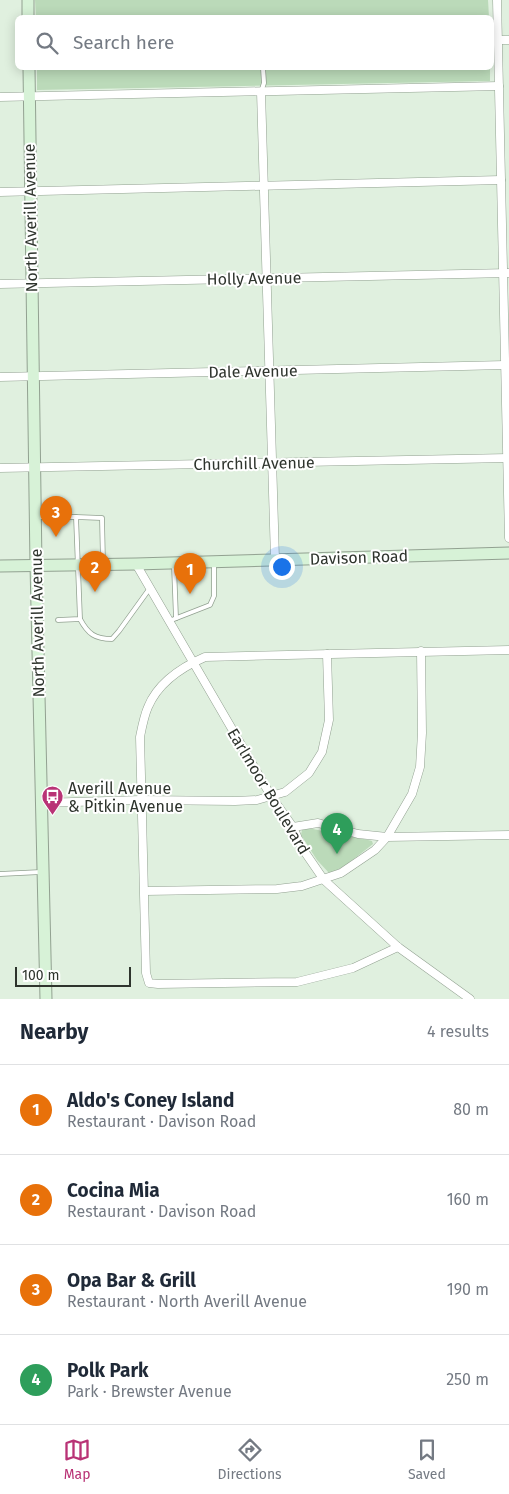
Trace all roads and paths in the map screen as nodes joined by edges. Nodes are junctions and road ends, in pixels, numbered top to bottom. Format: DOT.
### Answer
graph roads {
  1 [pos="28,0"];
  2 [pos="497,0"];
  3 [pos="28,15"];
  4 [pos="498,40"];
  5 [pos="509,40"];
  6 [pos="29,70"];
  7 [pos="263,70"];
  8 [pos="499,86"];
  9 [pos="261,92"];
  10 [pos="29,96"];
  11 [pos="0,97"];
  12 [pos="505,129"];
  13 [pos="502,180"];
  14 [pos="264,185"];
  15 [pos="30,191"];
  16 [pos="0,192"];
  17 [pos="506,273"];
  18 [pos="267,278"];
  19 [pos="31,283"];
  20 [pos="0,284"];
  21 [pos="505,365"];
  22 [pos="269,371"];
  23 [pos="32,376"];
  24 [pos="0,377"];
  25 [pos="508,458"];
  26 [pos="272,463"];
  27 [pos="0,468"];
  28 [pos="35,468"];
  29 [pos="508,476"];
  30 [pos="35,517"];
  31 [pos="76,517"];
  32 [pos="509,538"];
  33 [pos="509,553"];
  34 [pos="275,559"];
  35 [pos="214,562"];
  36 [pos="136,564"];
  37 [pos="174,564"];
  38 [pos="36,565"];
  39 [pos="78,565"];
  40 [pos="103,565"];
  41 [pos="0,566"];
  42 [pos="150,588"];
  43 [pos="172,619"];
  44 [pos="58,620"];
  45 [pos="80,620"];
  46 [pos="509,650"];
  47 [pos="421,651"];
  48 [pos="327,654"];
  49 [pos="193,662"];
  50 [pos="271,796"];
  51 [pos="141,800"];
  52 [pos="41,803"];
  53 [pos="293,827"];
  54 [pos="509,835"];
  55 [pos="387,837"];
  56 [pos="43,872"];
  57 [pos="0,874"];
  58 [pos="324,880"];
  59 [pos="145,891"];
  60 [pos="398,947"];
  61 [pos="46,999"];
  62 [pos="470,999"];
  1 -- 3 [label="street"];
  2 -- 4 [label="street"];
  4 -- 5 [label="street"];
  4 -- 8 [label="street"];
  6 -- 10 [label="street, North Averill Avenue"];
  7 -- 9 [label="lane"];
  8 -- 9 [label="street"];
  8 -- 12 [label="street"];
  9 -- 10 [label="street"];
  9 -- 14 [label="street"];
  10 -- 11 [label="street"];
  10 -- 15 [label="street, North Averill Avenue"];
  12 -- 13 [label="street"];
  13 -- 14 [label="street"];
  13 -- 17 [label="street"];
  14 -- 15 [label="street"];
  14 -- 18 [label="street"];
  15 -- 16 [label="street"];
  15 -- 19 [label="street, North Averill Avenue"];
  17 -- 18 [label="street, Holly Avenue"];
  17 -- 21 [label="street"];
  18 -- 19 [label="street, Holly Avenue"];
  18 -- 22 [label="street"];
  19 -- 20 [label="street, Holly Avenue"];
  19 -- 23 [label="street, North Averill Avenue"];
  21 -- 22 [label="street, Dale Avenue"];
  21 -- 25 [label="street"];
  22 -- 23 [label="street, Dale Avenue"];
  22 -- 26 [label="street"];
  23 -- 24 [label="street, Dale Avenue"];
  23 -- 28 [label="street, North Averill Avenue"];
  25 -- 26 [label="street, Churchill Avenue"];
  25 -- 29 [label="street"];
  26 -- 28 [label="street, Churchill Avenue"];
  26 -- 34 [label="street"];
  27 -- 28 [label="street, Churchill Avenue"];
  28 -- 30 [label="street, North Averill Avenue"];
  29 -- 32 [label="street"];
  30 -- 31 [label="lane"];
  30 -- 38 [label="street, North Averill Avenue"];
  31 -- 39 [label="lane"];
  31 -- 40 [label="lane"];
  33 -- 34 [label="street, Davison Road"];
  34 -- 35 [label="street, Davison Road"];
  35 -- 37 [label="street, Davison Road"];
  35 -- 43 [label="lane"];
  36 -- 37 [label="street, Davison Road"];
  36 -- 40 [label="street, Davison Road"];
  36 -- 42 [label="street, Earlmoor Boulevard"];
  37 -- 43 [label="lane"];
  38 -- 39 [label="street, Davison Road"];
  38 -- 41 [label="street, Davison Road"];
  38 -- 52 [label="street, North Averill Avenue"];
  39 -- 40 [label="street, Davison Road"];
  39 -- 45 [label="lane"];
  42 -- 43 [label="street, Earlmoor Boulevard"];
  42 -- 45 [label="lane"];
  43 -- 49 [label="street, Earlmoor Boulevard"];
  44 -- 45 [label="lane"];
  46 -- 47 [label="street"];
  47 -- 48 [label="street"];
  47 -- 55 [label="street"];
  48 -- 49 [label="street"];
  48 -- 50 [label="street"];
  49 -- 50 [label="street, Earlmoor Boulevard"];
  49 -- 51 [label="street"];
  50 -- 51 [label="street"];
  50 -- 53 [label="street, Earlmoor Boulevard"];
  51 -- 52 [label="street"];
  51 -- 59 [label="street"];
  52 -- 56 [label="street, North Averill Avenue"];
  53 -- 55 [label="street"];
  53 -- 58 [label="street, Earlmoor Boulevard"];
  54 -- 55 [label="street"];
  55 -- 58 [label="street"];
  56 -- 57 [label="lane"];
  56 -- 61 [label="street, North Averill Avenue"];
  58 -- 59 [label="street"];
  58 -- 60 [label="street, Earlmoor Boulevard"];
  59 -- 60 [label="street"];
  60 -- 62 [label="street, Earlmoor Boulevard"];
}
